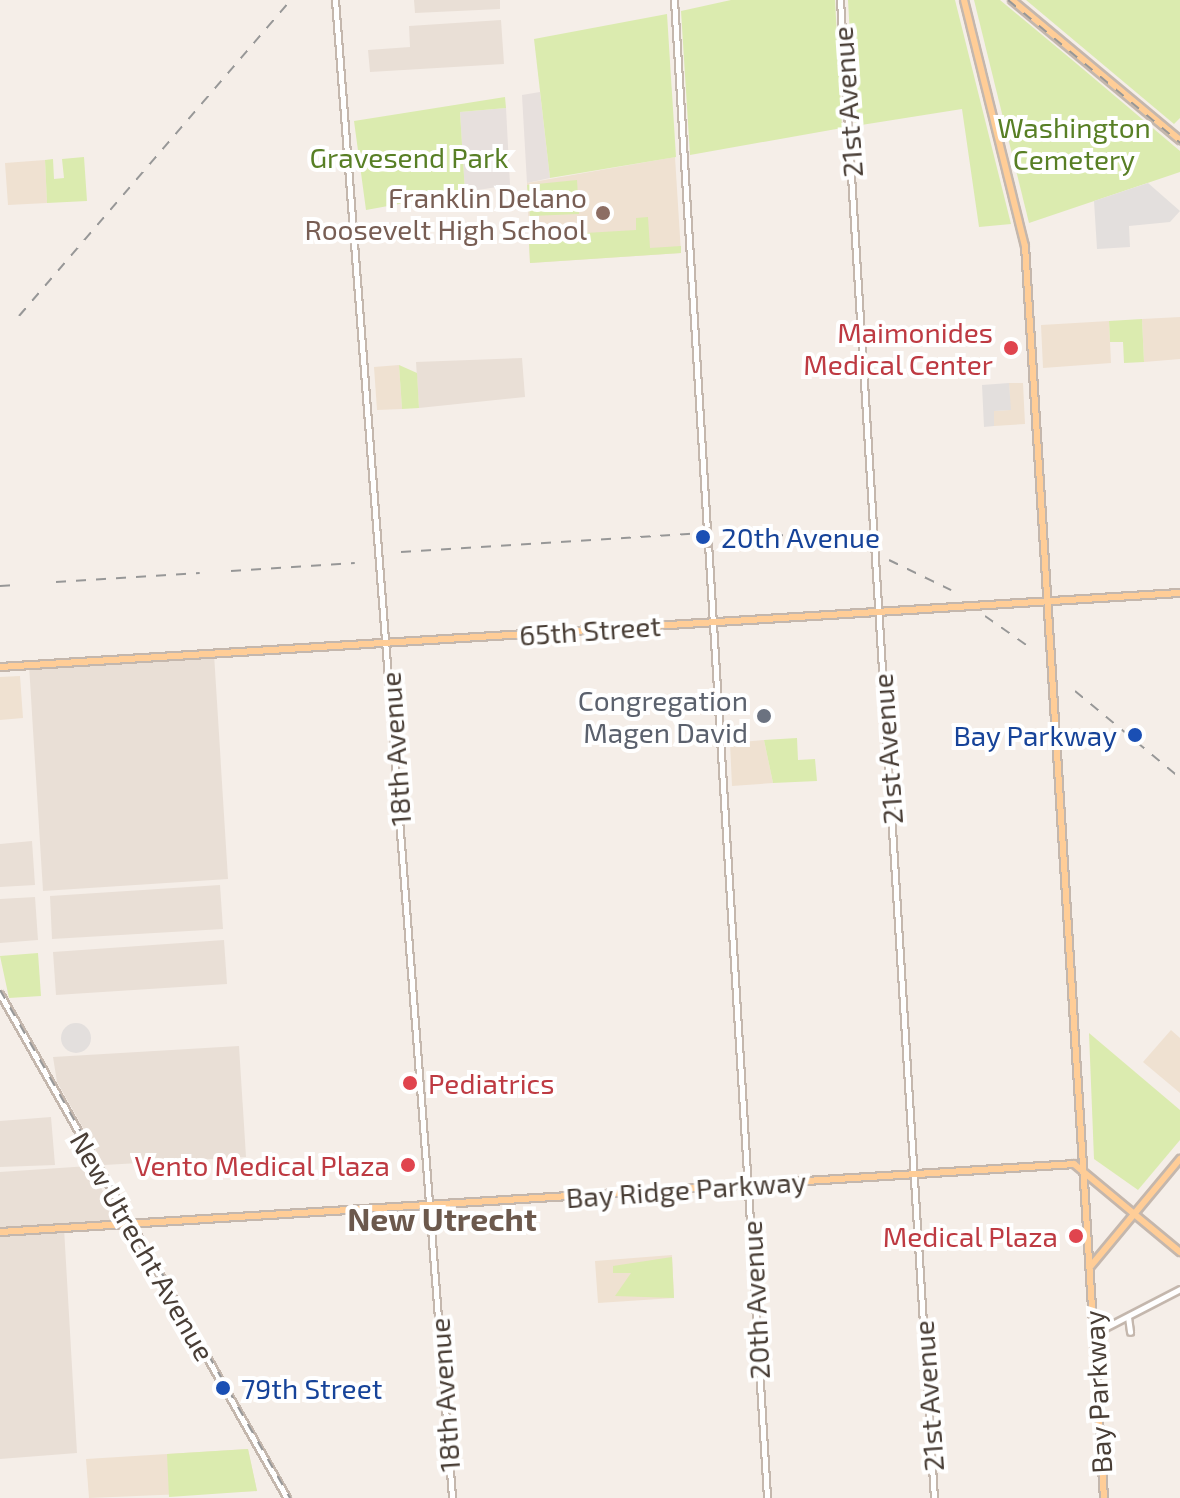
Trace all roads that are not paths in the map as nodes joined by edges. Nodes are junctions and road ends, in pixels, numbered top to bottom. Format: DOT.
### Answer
graph roads {
  1 [pos="335,0"];
  2 [pos="674,0"];
  3 [pos="840,0"];
  4 [pos="964,0"];
  5 [pos="1012,0"];
  6 [pos="1180,140"];
  7 [pos="1180,593"];
  8 [pos="1048,601"];
  9 [pos="879,611"];
  10 [pos="713,622"];
  11 [pos="387,643"];
  12 [pos="0,667"];
  13 [pos="0,994"];
  14 [pos="1180,1159"];
  15 [pos="1084,1169"];
  16 [pos="914,1174"];
  17 [pos="748,1185"];
  18 [pos="430,1204"];
  19 [pos="1135,1214"];
  20 [pos="131,1224"];
  21 [pos="0,1232"];
  22 [pos="1180,1252"];
  23 [pos="1090,1267"];
  24 [pos="1180,1289"];
  25 [pos="1128,1317"];
  26 [pos="1130,1332"];
  27 [pos="1093,1334"];
  28 [pos="287,1498"];
  29 [pos="452,1498"];
  30 [pos="767,1498"];
  31 [pos="934,1498"];
  32 [pos="1104,1498"];
  1 -- 11 [label="street, 18th Avenue"];
  2 -- 10 [label="street, 20th Avenue, bridge"];
  3 -- 9 [label="street, 21st Avenue"];
  4 -- 8 [label="main road, Bay Parkway"];
  5 -- 6 [label="main road"];
  7 -- 8 [label="main road, 65th Street"];
  8 -- 9 [label="main road, 65th Street"];
  8 -- 15 [label="main road, Bay Parkway"];
  9 -- 10 [label="main road, 65th Street"];
  9 -- 16 [label="street, 21st Avenue"];
  10 -- 11 [label="main road, 65th Street"];
  10 -- 17 [label="street, 20th Avenue"];
  11 -- 12 [label="main road, 65th Street"];
  11 -- 18 [label="street, 18th Avenue"];
  13 -- 20 [label="street, New Utrecht Avenue"];
  14 -- 19 [label="main road"];
  15 -- 16 [label="main road, Bay Ridge Parkway"];
  15 -- 19 [label="main road"];
  15 -- 23 [label="main road, Bay Parkway"];
  16 -- 17 [label="main road, Bay Ridge Parkway"];
  16 -- 31 [label="street, 21st Avenue"];
  17 -- 18 [label="main road, Bay Ridge Parkway"];
  17 -- 30 [label="street, 20th Avenue"];
  18 -- 20 [label="main road, Bay Ridge Parkway"];
  18 -- 29 [label="street, 18th Avenue"];
  19 -- 22 [label="main road"];
  19 -- 23 [label="main road"];
  20 -- 21 [label="main road, Bay Ridge Parkway"];
  20 -- 28 [label="street, New Utrecht Avenue"];
  23 -- 27 [label="main road, Bay Parkway"];
  24 -- 25 [label="street"];
  25 -- 26 [label="street"];
  25 -- 27 [label="street"];
  27 -- 32 [label="main road, Bay Parkway"];
}
